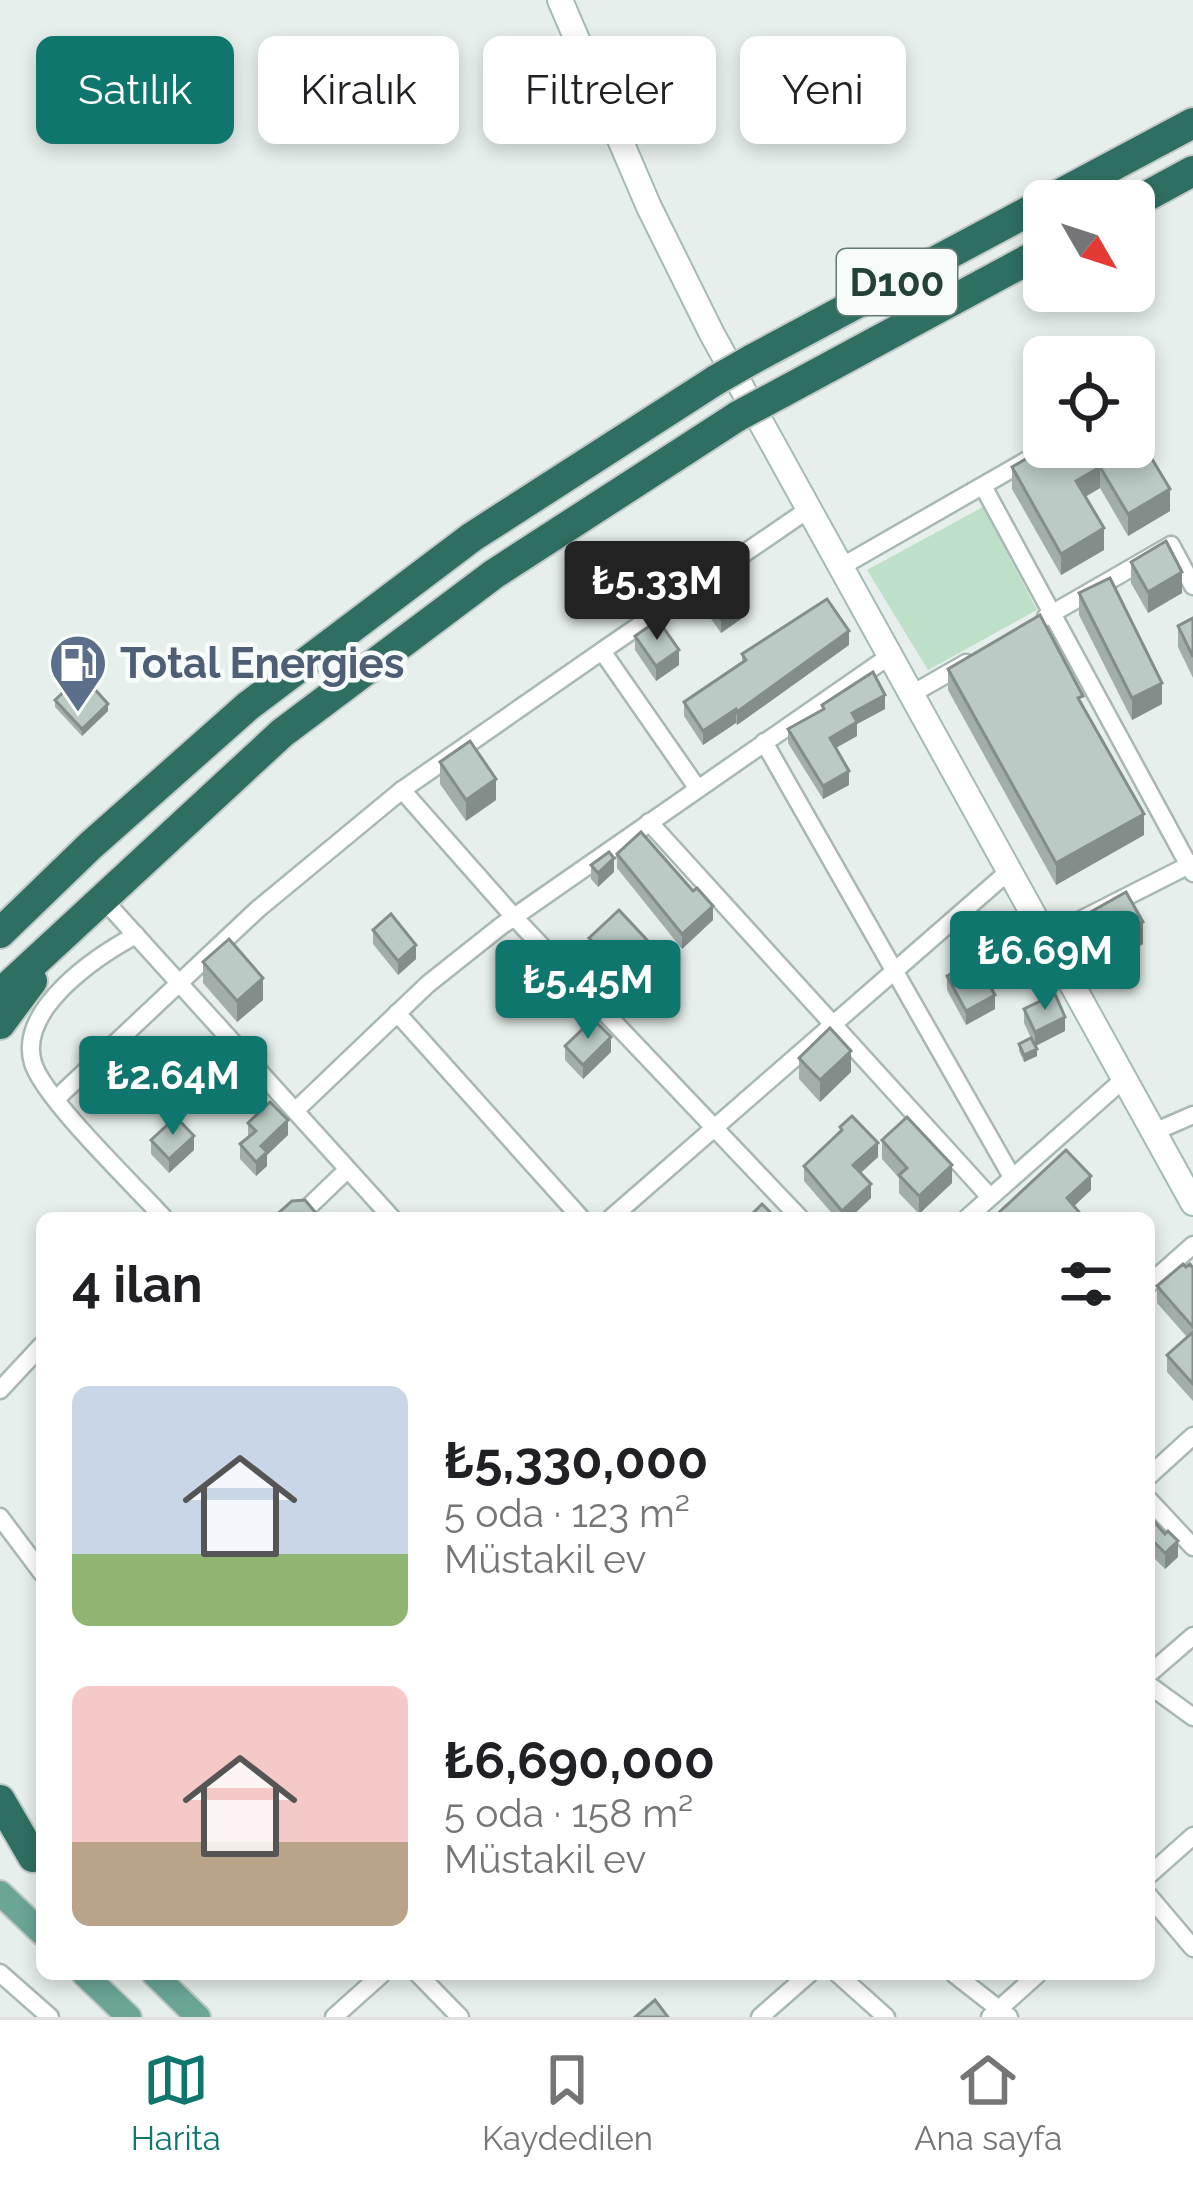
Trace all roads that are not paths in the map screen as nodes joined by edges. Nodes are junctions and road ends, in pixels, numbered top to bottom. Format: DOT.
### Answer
graph roads {
  1 [pos="560,0"];
  2 [pos="1193,123"];
  3 [pos="1193,171"];
  4 [pos="1087,180"];
  5 [pos="1155,192"];
  6 [pos="1023,214"];
  7 [pos="1023,262"];
  8 [pos="1023,464"];
  9 [pos="984,488"];
  10 [pos="806,511"];
  11 [pos="839,568"];
  12 [pos="1193,586"];
  13 [pos="1054,612"];
  14 [pos="1034,624"];
  15 [pos="992,648"];
  16 [pos="602,651"];
  17 [pos="888,657"];
  18 [pos="910,695"];
  19 [pos="764,742"];
  20 [pos="698,789"];
  21 [pos="402,790"];
  22 [pos="649,822"];
  23 [pos="1192,867"];
  24 [pos="1008,872"];
  25 [pos="103,899"];
  26 [pos="514,917"];
  27 [pos="0,933"];
  28 [pos="66,933"];
  29 [pos="136,935"];
  30 [pos="1046,938"];
  31 [pos="894,968"];
  32 [pos="178,983"];
  33 [pos="0,994"];
  34 [pos="397,1013"];
  35 [pos="831,1023"];
  36 [pos="0,1024"];
  37 [pos="1124,1079"];
  38 [pos="56,1100"];
  39 [pos="296,1110"];
  40 [pos="1193,1115"];
  41 [pos="716,1126"];
  42 [pos="1154,1132"];
  43 [pos="347,1170"];
  44 [pos="1012,1177"];
  45 [pos="990,1197"];
  46 [pos="1193,1203"];
  47 [pos="159,1212"];
  48 [pos="303,1212"];
  49 [pos="386,1212"];
  50 [pos="576,1212"];
  51 [pos="617,1212"];
  52 [pos="795,1212"];
  53 [pos="974,1212"];
  54 [pos="1193,1245"];
  55 [pos="1155,1279"];
  56 [pos="36,1351"];
  57 [pos="0,1390"];
  58 [pos="1193,1436"];
  59 [pos="1155,1471"];
  60 [pos="1155,1506"];
  61 [pos="0,1517"];
  62 [pos="1193,1547"];
  63 [pos="36,1563"];
  64 [pos="1193,1636"];
  65 [pos="1155,1669"];
  66 [pos="1155,1689"];
  67 [pos="1193,1717"];
  68 [pos="0,1800"];
  69 [pos="0,1825"];
  70 [pos="1193,1836"];
  71 [pos="36,1858"];
  72 [pos="36,1859"];
  73 [pos="1155,1870"];
  74 [pos="0,1893"];
  75 [pos="1155,1903"];
  76 [pos="36,1927"];
  77 [pos="1193,1948"];
  78 [pos="0,1973"];
  79 [pos="90,1980"];
  80 [pos="160,1980"];
  81 [pos="375,1980"];
  82 [pos="424,1980"];
  83 [pos="801,1980"];
  84 [pos="845,1980"];
  85 [pos="961,1980"];
  86 [pos="1032,1980"];
  87 [pos="1000,2014"];
  88 [pos="50,2017"];
  89 [pos="129,2017"];
  90 [pos="198,2017"];
  91 [pos="334,2017"];
  92 [pos="460,2017"];
  93 [pos="760,2017"];
  94 [pos="886,2017"];
  1 -- 10 [label="street"];
  2 -- 4 [label="highway, D100"];
  3 -- 5 [label="highway"];
  6 -- 27 [label="highway, D100, bridge"];
  7 -- 25 [label="highway, D100, bridge"];
  8 -- 9 [label="street"];
  9 -- 11 [label="street"];
  9 -- 13 [label="street"];
  10 -- 11 [label="street"];
  10 -- 16 [label="street"];
  11 -- 17 [label="street"];
  12 -- 13 [label="street"];
  13 -- 14 [label="street"];
  13 -- 23 [label="street"];
  15 -- 18 [label="street"];
  16 -- 20 [label="street"];
  16 -- 21 [label="street"];
  17 -- 18 [label="street"];
  17 -- 19 [label="street"];
  18 -- 24 [label="street"];
  19 -- 20 [label="street"];
  19 -- 31 [label="street"];
  20 -- 22 [label="street"];
  21 -- 26 [label="street"];
  21 -- 32 [label="street"];
  22 -- 26 [label="street"];
  22 -- 35 [label="street"];
  23 -- 30 [label="street"];
  24 -- 30 [label="street"];
  24 -- 31 [label="street"];
  25 -- 28 [label="highway, D100"];
  25 -- 29 [label="street"];
  26 -- 34 [label="street"];
  26 -- 41 [label="street"];
  28 -- 33 [label="highway, D100"];
  28 -- 36 [label="highway"];
  29 -- 32 [label="street"];
  29 -- 38 [label="street"];
  30 -- 37 [label="street"];
  31 -- 35 [label="street"];
  31 -- 44 [label="street"];
  32 -- 38 [label="street"];
  32 -- 39 [label="street"];
  34 -- 39 [label="street"];
  34 -- 50 [label="street"];
  35 -- 41 [label="street"];
  35 -- 45 [label="street"];
  37 -- 42 [label="street"];
  37 -- 44 [label="street"];
  38 -- 47 [label="street"];
  39 -- 43 [label="street"];
  40 -- 42 [label="street"];
  41 -- 51 [label="street"];
  41 -- 52 [label="street"];
  42 -- 46 [label="street"];
  43 -- 48 [label="street"];
  43 -- 49 [label="street"];
  44 -- 45 [label="street"];
  45 -- 53 [label="street"];
  54 -- 55 [label="street"];
  56 -- 57 [label="street"];
  58 -- 59 [label="street"];
  60 -- 62 [label="street"];
  61 -- 63 [label="street"];
  64 -- 65 [label="street"];
  66 -- 67 [label="street"];
  68 -- 71 [label="highway"];
  69 -- 72 [label="main road"];
  70 -- 73 [label="street"];
  74 -- 76 [label="main road"];
  75 -- 77 [label="street"];
  78 -- 88 [label="street"];
  79 -- 89 [label="main road"];
  80 -- 90 [label="main road"];
  81 -- 91 [label="street"];
  82 -- 92 [label="street"];
  83 -- 93 [label="street"];
  84 -- 94 [label="street"];
  85 -- 87 [label="street"];
  86 -- 87 [label="street"];
}
